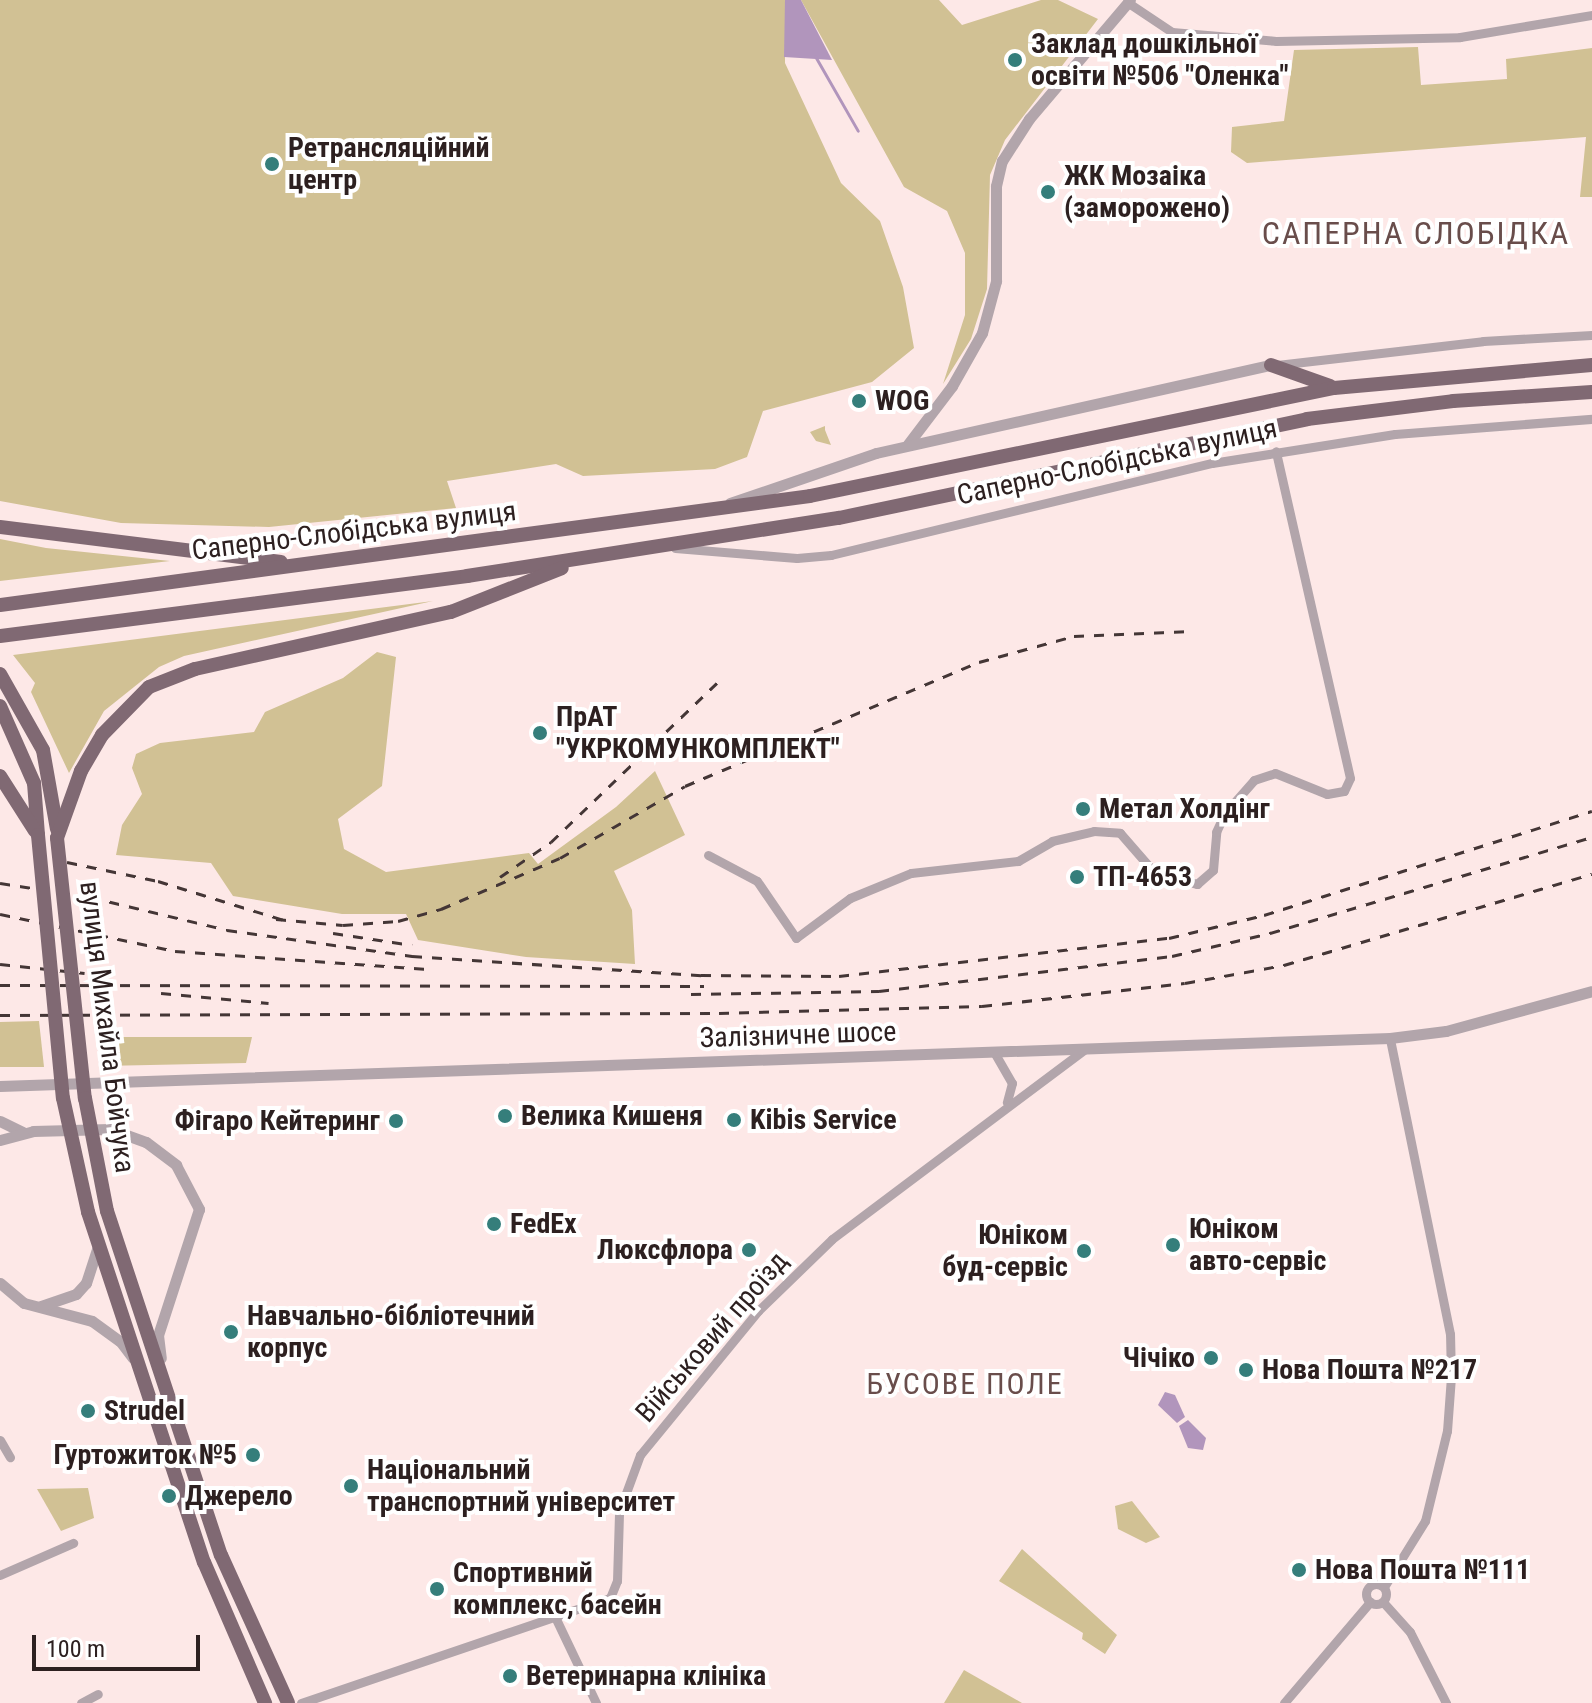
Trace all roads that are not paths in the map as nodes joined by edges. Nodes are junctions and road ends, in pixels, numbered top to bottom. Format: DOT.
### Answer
graph roads {
  1 [pos="1128,1"];
  2 [pos="1592,15"];
  3 [pos="1592,335"];
  4 [pos="1271,365"];
  5 [pos="1592,365"];
  6 [pos="1334,388"];
  7 [pos="1592,392"];
  8 [pos="1592,419"];
  9 [pos="905,447"];
  10 [pos="1276,451"];
  11 [pos="714,510"];
  12 [pos="0,527"];
  13 [pos="656,546"];
  14 [pos="605,554"];
  15 [pos="300,564"];
  16 [pos="0,605"];
  17 [pos="0,637"];
  18 [pos="3,679"];
  19 [pos="0,706"];
  20 [pos="0,776"];
  21 [pos="38,835"];
  22 [pos="57,838"];
  23 [pos="708,855"];
  24 [pos="1592,991"];
  25 [pos="1390,1038"];
  26 [pos="1086,1048"];
  27 [pos="994,1052"];
  28 [pos="0,1086"];
  29 [pos="1006,1106"];
  30 [pos="0,1121"];
  31 [pos="23,1132"];
  32 [pos="0,1140"];
  33 [pos="98,1246"];
  34 [pos="0,1283"];
  35 [pos="37,1307"];
  36 [pos="135,1362"];
  37 [pos="170,1402"];
  38 [pos="0,1440"];
  39 [pos="10,1457"];
  40 [pos="73,1543"];
  41 [pos="0,1575"];
  42 [pos="1384,1587"];
  43 [pos="1370,1602"];
  44 [pos="1383,1602"];
  45 [pos="556,1619"];
  46 [pos="98,1694"];
  47 [pos="81,1703"];
  48 [pos="265,1703"];
  49 [pos="288,1703"];
  50 [pos="301,1703"];
  51 [pos="596,1703"];
  52 [pos="1284,1703"];
  53 [pos="1446,1703"];
  1 -- 2 [label="street"];
  1 -- 9 [label="street"];
  3 -- 4 [label="street, Саперно-Слобідська вулиця"];
  4 -- 6 [label="main road"];
  4 -- 9 [label="street, Саперно-Слобідська вулиця"];
  5 -- 6 [label="main road, Саперно-Слобідська вулиця"];
  6 -- 11 [label="main road, Саперно-Слобідська вулиця"];
  7 -- 13 [label="main road, Саперно-Слобідська вулиця"];
  8 -- 10 [label="street, Саперно-Слобідська вулиця"];
  9 -- 11 [label="street, Саперно-Слобідська вулиця"];
  10 -- 13 [label="street, Саперно-Слобідська вулиця"];
  10 -- 23 [label="street"];
  11 -- 15 [label="main road, Саперно-Слобідська вулиця"];
  12 -- 15 [label="main road"];
  13 -- 14 [label="main road, Саперно-Слобідська вулиця"];
  14 -- 17 [label="main road, Саперно-Слобідська вулиця"];
  14 -- 22 [label="main road"];
  15 -- 16 [label="main road, Саперно-Слобідська вулиця"];
  18 -- 22 [label="main road, вулиця Михайла Бойчука"];
  19 -- 21 [label="main road, вулиця Михайла Бойчука"];
  20 -- 21 [label="main road"];
  21 -- 33 [label="main road, вулиця Михайла Бойчука, bridge"];
  22 -- 37 [label="main road, вулиця Михайла Бойчука, bridge"];
  24 -- 25 [label="street, Залізничне шосе"];
  25 -- 26 [label="street, Залізничне шосе"];
  25 -- 42 [label="street"];
  26 -- 27 [label="street, Залізничне шосе"];
  26 -- 29 [label="street, Військовий проїзд"];
  27 -- 28 [label="street, Залізничне шосе"];
  27 -- 29 [label="street"];
  29 -- 45 [label="street, Військовий проїзд"];
  30 -- 31 [label="street"];
  31 -- 32 [label="street"];
  31 -- 37 [label="street"];
  33 -- 35 [label="street"];
  33 -- 36 [label="main road, вулиця Михайла Бойчука"];
  34 -- 35 [label="street"];
  35 -- 36 [label="street"];
  36 -- 48 [label="main road, вулиця Михайла Бойчука"];
  37 -- 49 [label="main road, вулиця Михайла Бойчука"];
  38 -- 39 [label="street"];
  40 -- 41 [label="street"];
  42 -- 43 [label="street"];
  42 -- 44 [label="street"];
  43 -- 44 [label="street"];
  43 -- 52 [label="street"];
  44 -- 53 [label="street"];
  45 -- 50 [label="street, Військовий проїзд"];
  45 -- 51 [label="street"];
  46 -- 47 [label="street"];
}
